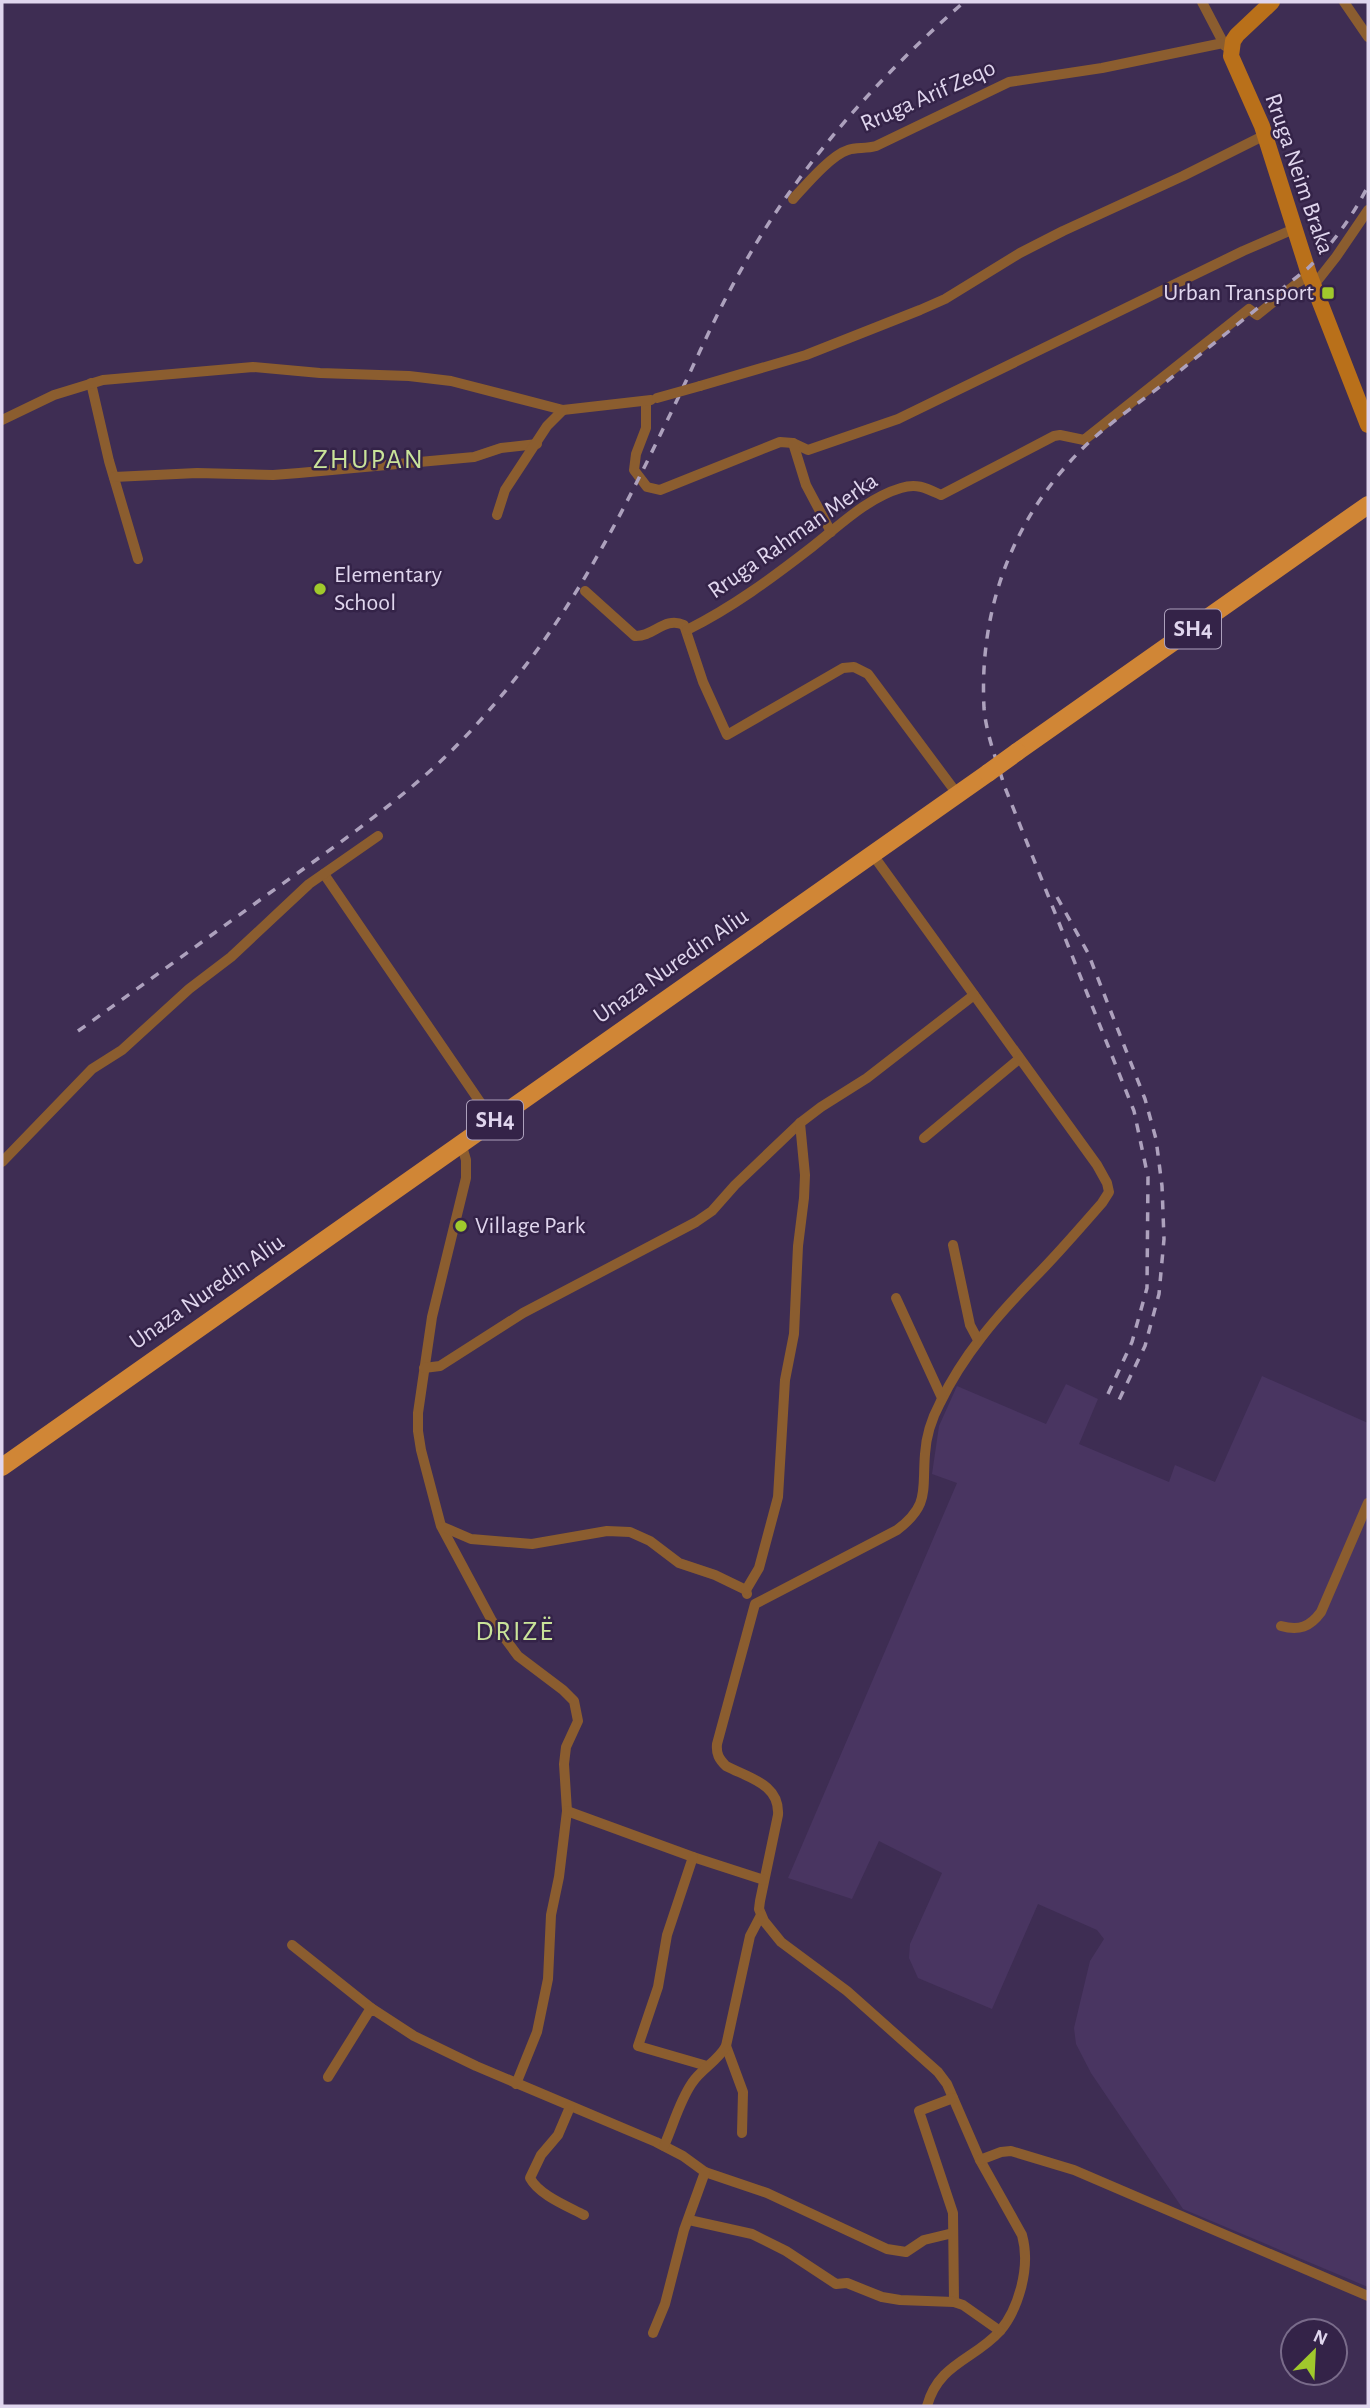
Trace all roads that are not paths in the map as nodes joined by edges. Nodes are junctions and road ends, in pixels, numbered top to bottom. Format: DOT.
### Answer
graph roads {
  1 [pos="1202,2"];
  2 [pos="1272,2"];
  3 [pos="1344,2"];
  4 [pos="1368,37"];
  5 [pos="1227,49"];
  6 [pos="1265,135"];
  7 [pos="793,199"];
  8 [pos="1368,210"];
  9 [pos="1294,229"];
  10 [pos="1311,280"];
  11 [pos="91,383"];
  12 [pos="652,399"];
  13 [pos="563,410"];
  14 [pos="2,420"];
  15 [pos="1368,425"];
  16 [pos="537,443"];
  17 [pos="795,448"];
  18 [pos="114,477"];
  19 [pos="1368,505"];
  20 [pos="497,515"];
  21 [pos="831,531"];
  22 [pos="138,559"];
  23 [pos="585,591"];
  24 [pos="687,630"];
  25 [pos="958,795"];
  26 [pos="377,836"];
  27 [pos="873,855"];
  28 [pos="324,874"];
  29 [pos="974,995"];
  30 [pos="1019,1059"];
  31 [pos="493,1121"];
  32 [pos="800,1123"];
  33 [pos="924,1138"];
  34 [pos="461,1143"];
  35 [pos="2,1162"];
  36 [pos="953,1245"];
  37 [pos="896,1297"];
  38 [pos="978,1340"];
  39 [pos="425,1368"];
  40 [pos="942,1398"];
  41 [pos="2,1467"];
  42 [pos="1368,1503"];
  43 [pos="441,1526"];
  44 [pos="746,1590"];
  45 [pos="755,1604"];
  46 [pos="1281,1626"];
  47 [pos="566,1811"];
  48 [pos="693,1857"];
  49 [pos="764,1880"];
  50 [pos="761,1915"];
  51 [pos="292,1945"];
  52 [pos="371,2008"];
  53 [pos="726,2046"];
  54 [pos="707,2066"];
  55 [pos="328,2077"];
  56 [pos="516,2084"];
  57 [pos="953,2098"];
  58 [pos="570,2107"];
  59 [pos="742,2133"];
  60 [pos="664,2146"];
  61 [pos="980,2160"];
  62 [pos="705,2172"];
  63 [pos="584,2214"];
  64 [pos="689,2220"];
  65 [pos="953,2233"];
  66 [pos="1368,2296"];
  67 [pos="954,2302"];
  68 [pos="1000,2331"];
  69 [pos="653,2333"];
  70 [pos="926,2406"];
  1 -- 5 [label="street"];
  2 -- 5 [label="street"];
  3 -- 4 [label="street"];
  5 -- 6 [label="street, Rruga Neim Braka"];
  5 -- 7 [label="street, Rruga Arif Zeqo"];
  6 -- 9 [label="street, Rruga Neim Braka"];
  6 -- 12 [label="street, bridge"];
  8 -- 10 [label="street"];
  9 -- 10 [label="street, Rruga Neim Braka"];
  9 -- 17 [label="street"];
  10 -- 15 [label="street, Rruga Neim Braka"];
  10 -- 21 [label="street, Rruga Rahman Merka"];
  11 -- 13 [label="street"];
  11 -- 14 [label="street"];
  11 -- 18 [label="street"];
  12 -- 13 [label="street"];
  12 -- 17 [label="street"];
  13 -- 16 [label="street"];
  16 -- 18 [label="street"];
  16 -- 20 [label="street"];
  17 -- 21 [label="street"];
  18 -- 22 [label="street"];
  19 -- 25 [label="main road, Unaza Nuredin Aliu / SH4, bridge"];
  21 -- 24 [label="street, Rruga Rahman Merka"];
  23 -- 24 [label="street"];
  24 -- 25 [label="street"];
  25 -- 27 [label="main road, Unaza Nuredin Aliu / SH4"];
  26 -- 28 [label="street"];
  27 -- 29 [label="street"];
  27 -- 31 [label="main road, Unaza Nuredin Aliu / SH4"];
  28 -- 31 [label="street"];
  28 -- 35 [label="street"];
  29 -- 30 [label="street"];
  29 -- 32 [label="street"];
  30 -- 33 [label="street"];
  30 -- 38 [label="street"];
  31 -- 34 [label="main road, Unaza Nuredin Aliu / SH4"];
  32 -- 39 [label="street"];
  32 -- 44 [label="street"];
  34 -- 39 [label="street"];
  34 -- 41 [label="main road, Unaza Nuredin Aliu / SH4"];
  36 -- 38 [label="street"];
  37 -- 40 [label="street"];
  38 -- 40 [label="street"];
  39 -- 43 [label="street"];
  40 -- 45 [label="street"];
  42 -- 46 [label="street"];
  43 -- 44 [label="street"];
  43 -- 47 [label="street"];
  44 -- 45 [label="street"];
  45 -- 49 [label="street"];
  47 -- 48 [label="street"];
  47 -- 56 [label="street"];
  48 -- 49 [label="street"];
  48 -- 54 [label="street"];
  49 -- 50 [label="street"];
  50 -- 53 [label="street"];
  50 -- 57 [label="street"];
  51 -- 52 [label="street"];
  52 -- 55 [label="street"];
  52 -- 56 [label="street"];
  53 -- 54 [label="street"];
  53 -- 59 [label="street"];
  54 -- 60 [label="street"];
  56 -- 58 [label="street"];
  57 -- 61 [label="street"];
  57 -- 65 [label="street"];
  58 -- 60 [label="street"];
  58 -- 63 [label="street"];
  60 -- 62 [label="street"];
  61 -- 66 [label="street"];
  61 -- 68 [label="street"];
  62 -- 64 [label="street"];
  62 -- 65 [label="street"];
  64 -- 67 [label="street"];
  64 -- 69 [label="street"];
  65 -- 67 [label="street"];
  67 -- 68 [label="street"];
  68 -- 70 [label="street"];
}
